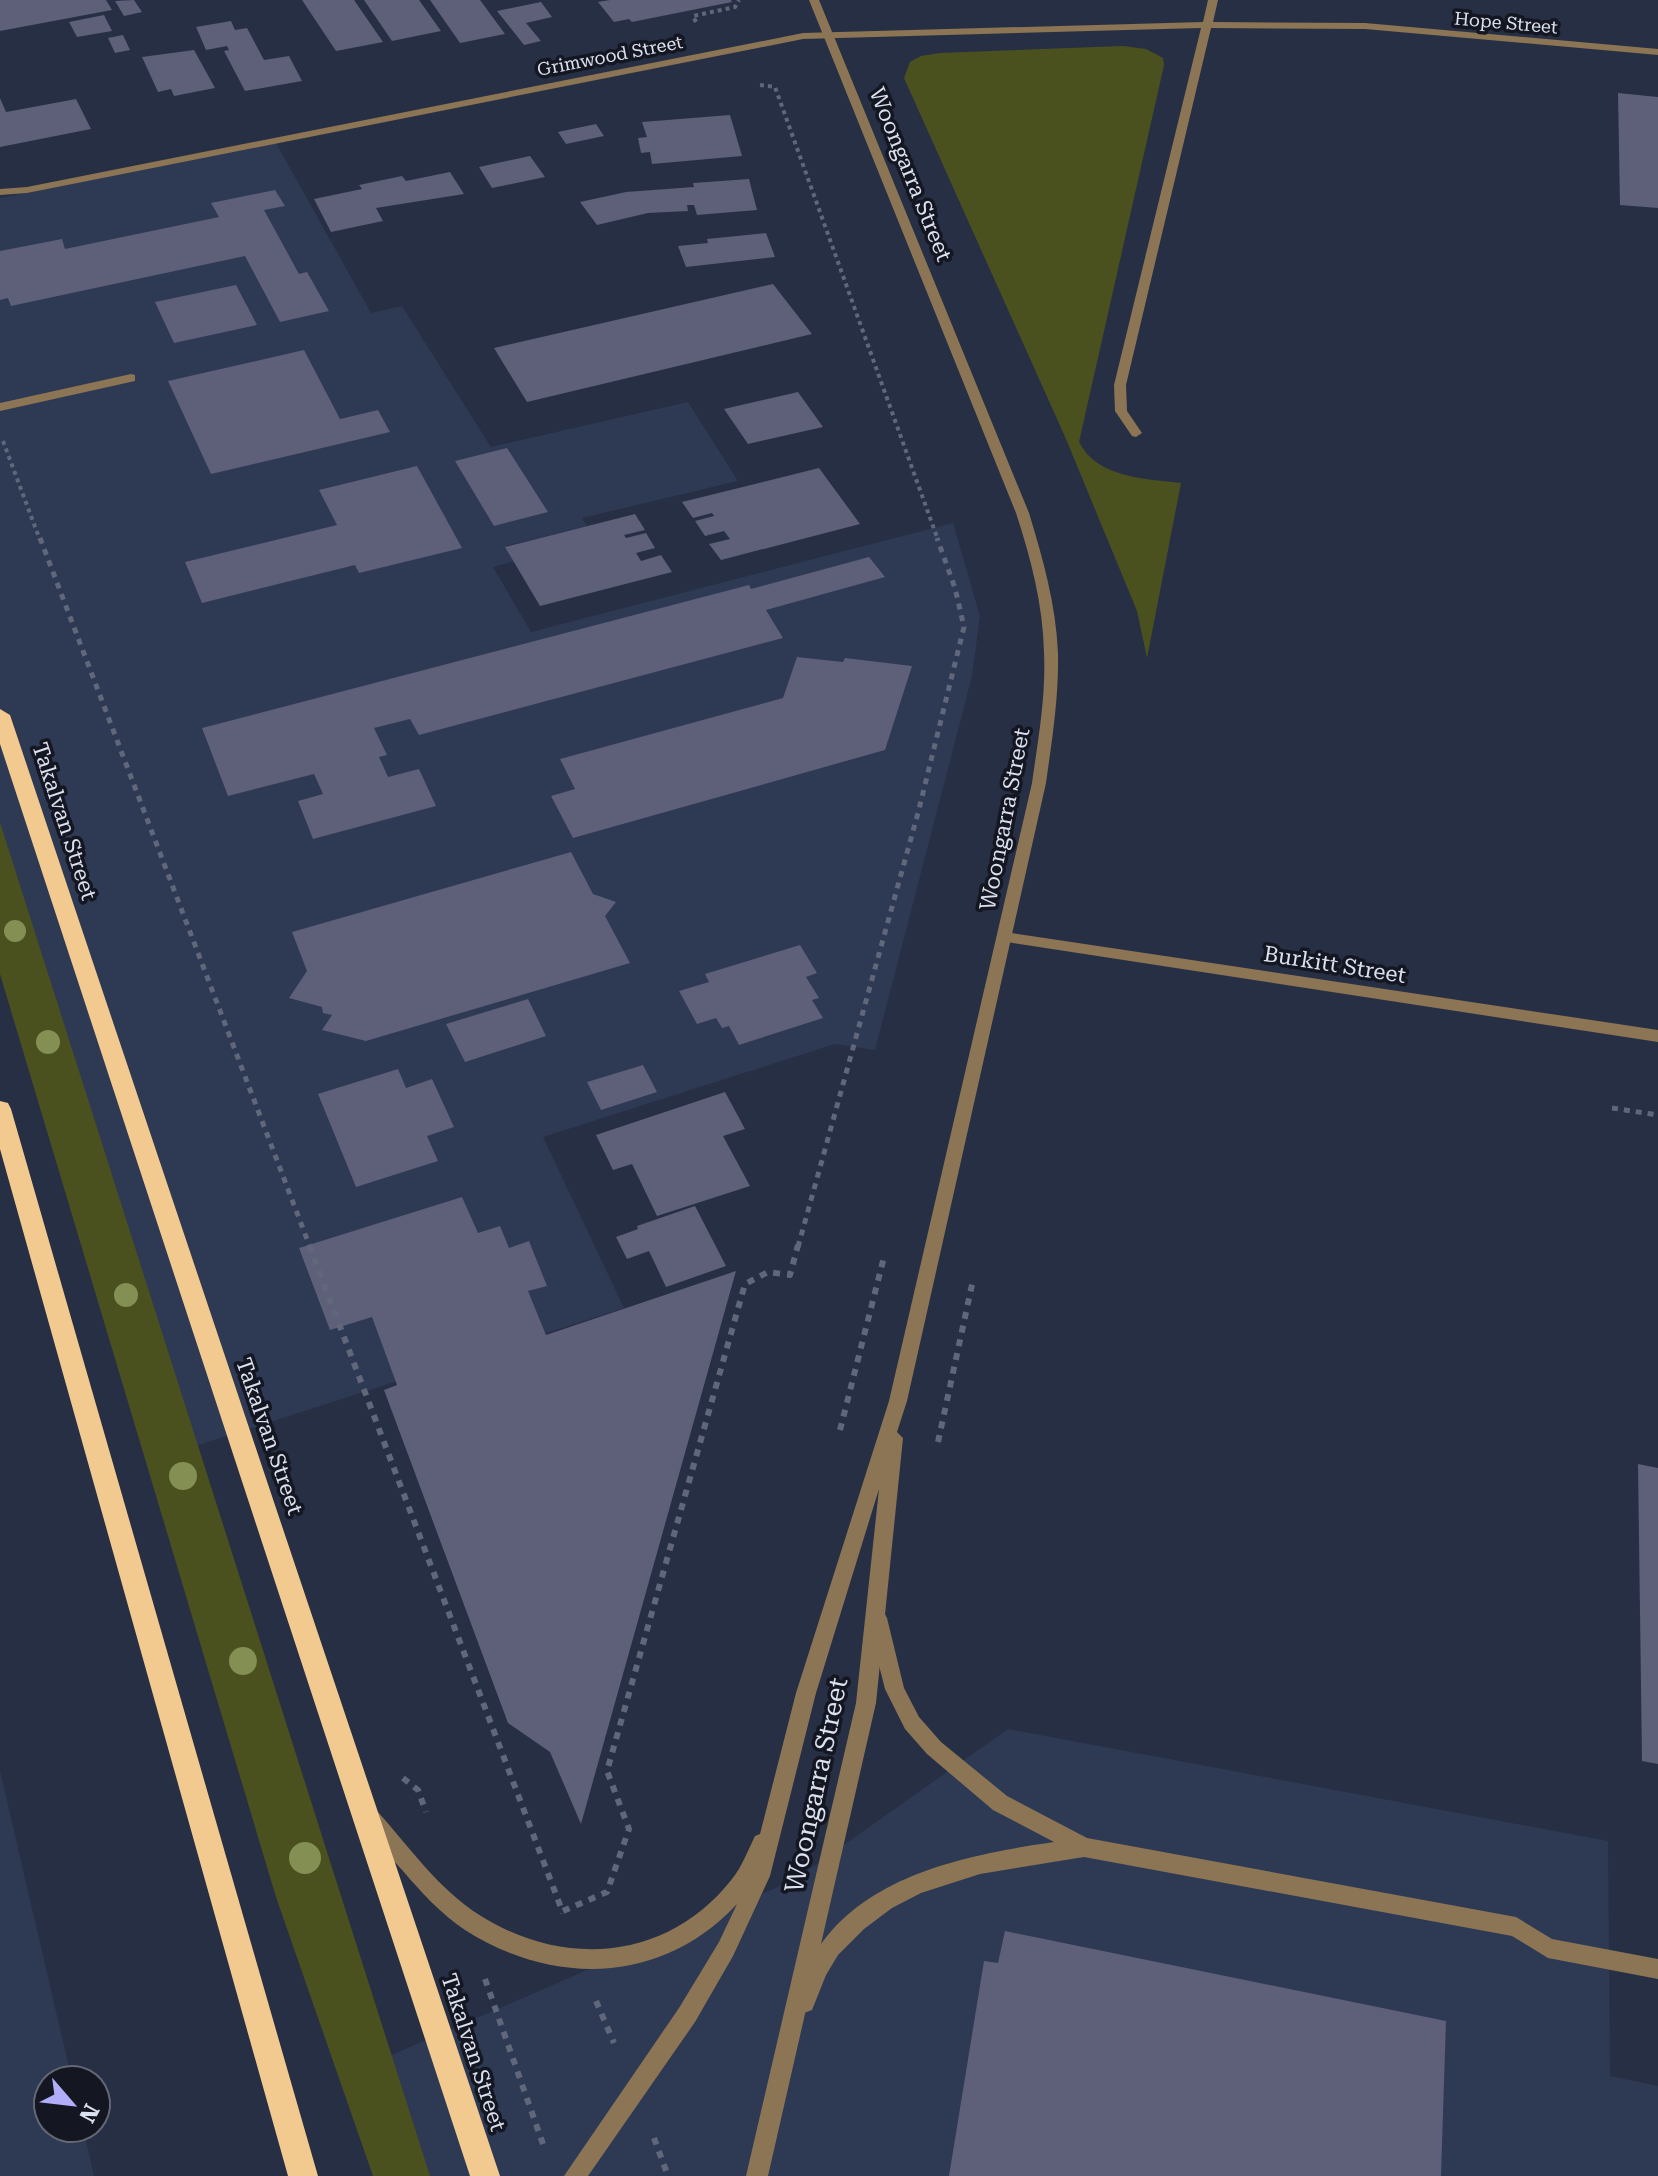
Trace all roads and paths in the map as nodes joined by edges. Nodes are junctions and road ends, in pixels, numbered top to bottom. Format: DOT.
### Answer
graph roads {
  1 [pos="739,0"];
  2 [pos="814,0"];
  3 [pos="1213,0"];
  4 [pos="1208,25"];
  5 [pos="828,34"];
  6 [pos="1658,52"];
  7 [pos="714,54"];
  8 [pos="27,190"];
  9 [pos="0,192"];
  10 [pos="0,200"];
  11 [pos="131,378"];
  12 [pos="0,407"];
  13 [pos="0,433"];
  14 [pos="1136,433"];
  15 [pos="0,715"];
  16 [pos="1005,937"];
  17 [pos="1658,1036"];
  18 [pos="1612,1108"];
  19 [pos="0,1109"];
  20 [pos="1658,1115"];
  21 [pos="884,1256"];
  22 [pos="898,1401"];
  23 [pos="838,1441"];
  24 [pos="875,1612"];
  25 [pos="367,1815"];
  26 [pos="776,1817"];
  27 [pos="1084,1847"];
  28 [pos="562,1912"];
  29 [pos="565,1923"];
  30 [pos="1658,1969"];
  31 [pos="594,1996"];
  32 [pos="789,2038"];
  33 [pos="619,2056"];
  34 [pos="650,2126"];
  35 [pos="303,2176"];
  36 [pos="485,2176"];
  37 [pos="575,2176"];
  38 [pos="668,2176"];
  39 [pos="757,2176"];
  1 -- 7 [label="path"];
  2 -- 5 [label="street, Woongarra Street"];
  3 -- 4 [label="street"];
  4 -- 5 [label="street, Grimwood Street"];
  4 -- 6 [label="street, Hope Street"];
  4 -- 14 [label="street"];
  5 -- 7 [label="street, Grimwood Street"];
  5 -- 16 [label="street, Woongarra Street"];
  7 -- 8 [label="street, Grimwood Street"];
  7 -- 28 [label="path"];
  8 -- 9 [label="street, Grimwood Street"];
  8 -- 10 [label="street, Grimwood Street"];
  11 -- 12 [label="street"];
  13 -- 28 [label="path"];
  15 -- 25 [label="highway, Takalvan Street"];
  16 -- 17 [label="street, Burkitt Street"];
  16 -- 22 [label="street, Woongarra Street"];
  18 -- 20 [label="path"];
  19 -- 35 [label="highway"];
  21 -- 23 [label="path"];
  22 -- 24 [label="street, Woongarra Street"];
  22 -- 26 [label="street, Woongarra Street"];
  24 -- 27 [label="street"];
  24 -- 32 [label="street, Woongarra Street"];
  25 -- 26 [label="street, Woongarra Street"];
  25 -- 36 [label="highway, Takalvan Street"];
  26 -- 37 [label="street, Woongarra Street"];
  27 -- 30 [label="street"];
  27 -- 32 [label="street"];
  28 -- 29 [label="path"];
  31 -- 33 [label="path"];
  32 -- 39 [label="street, Woongarra Street"];
  34 -- 38 [label="path"];
}
